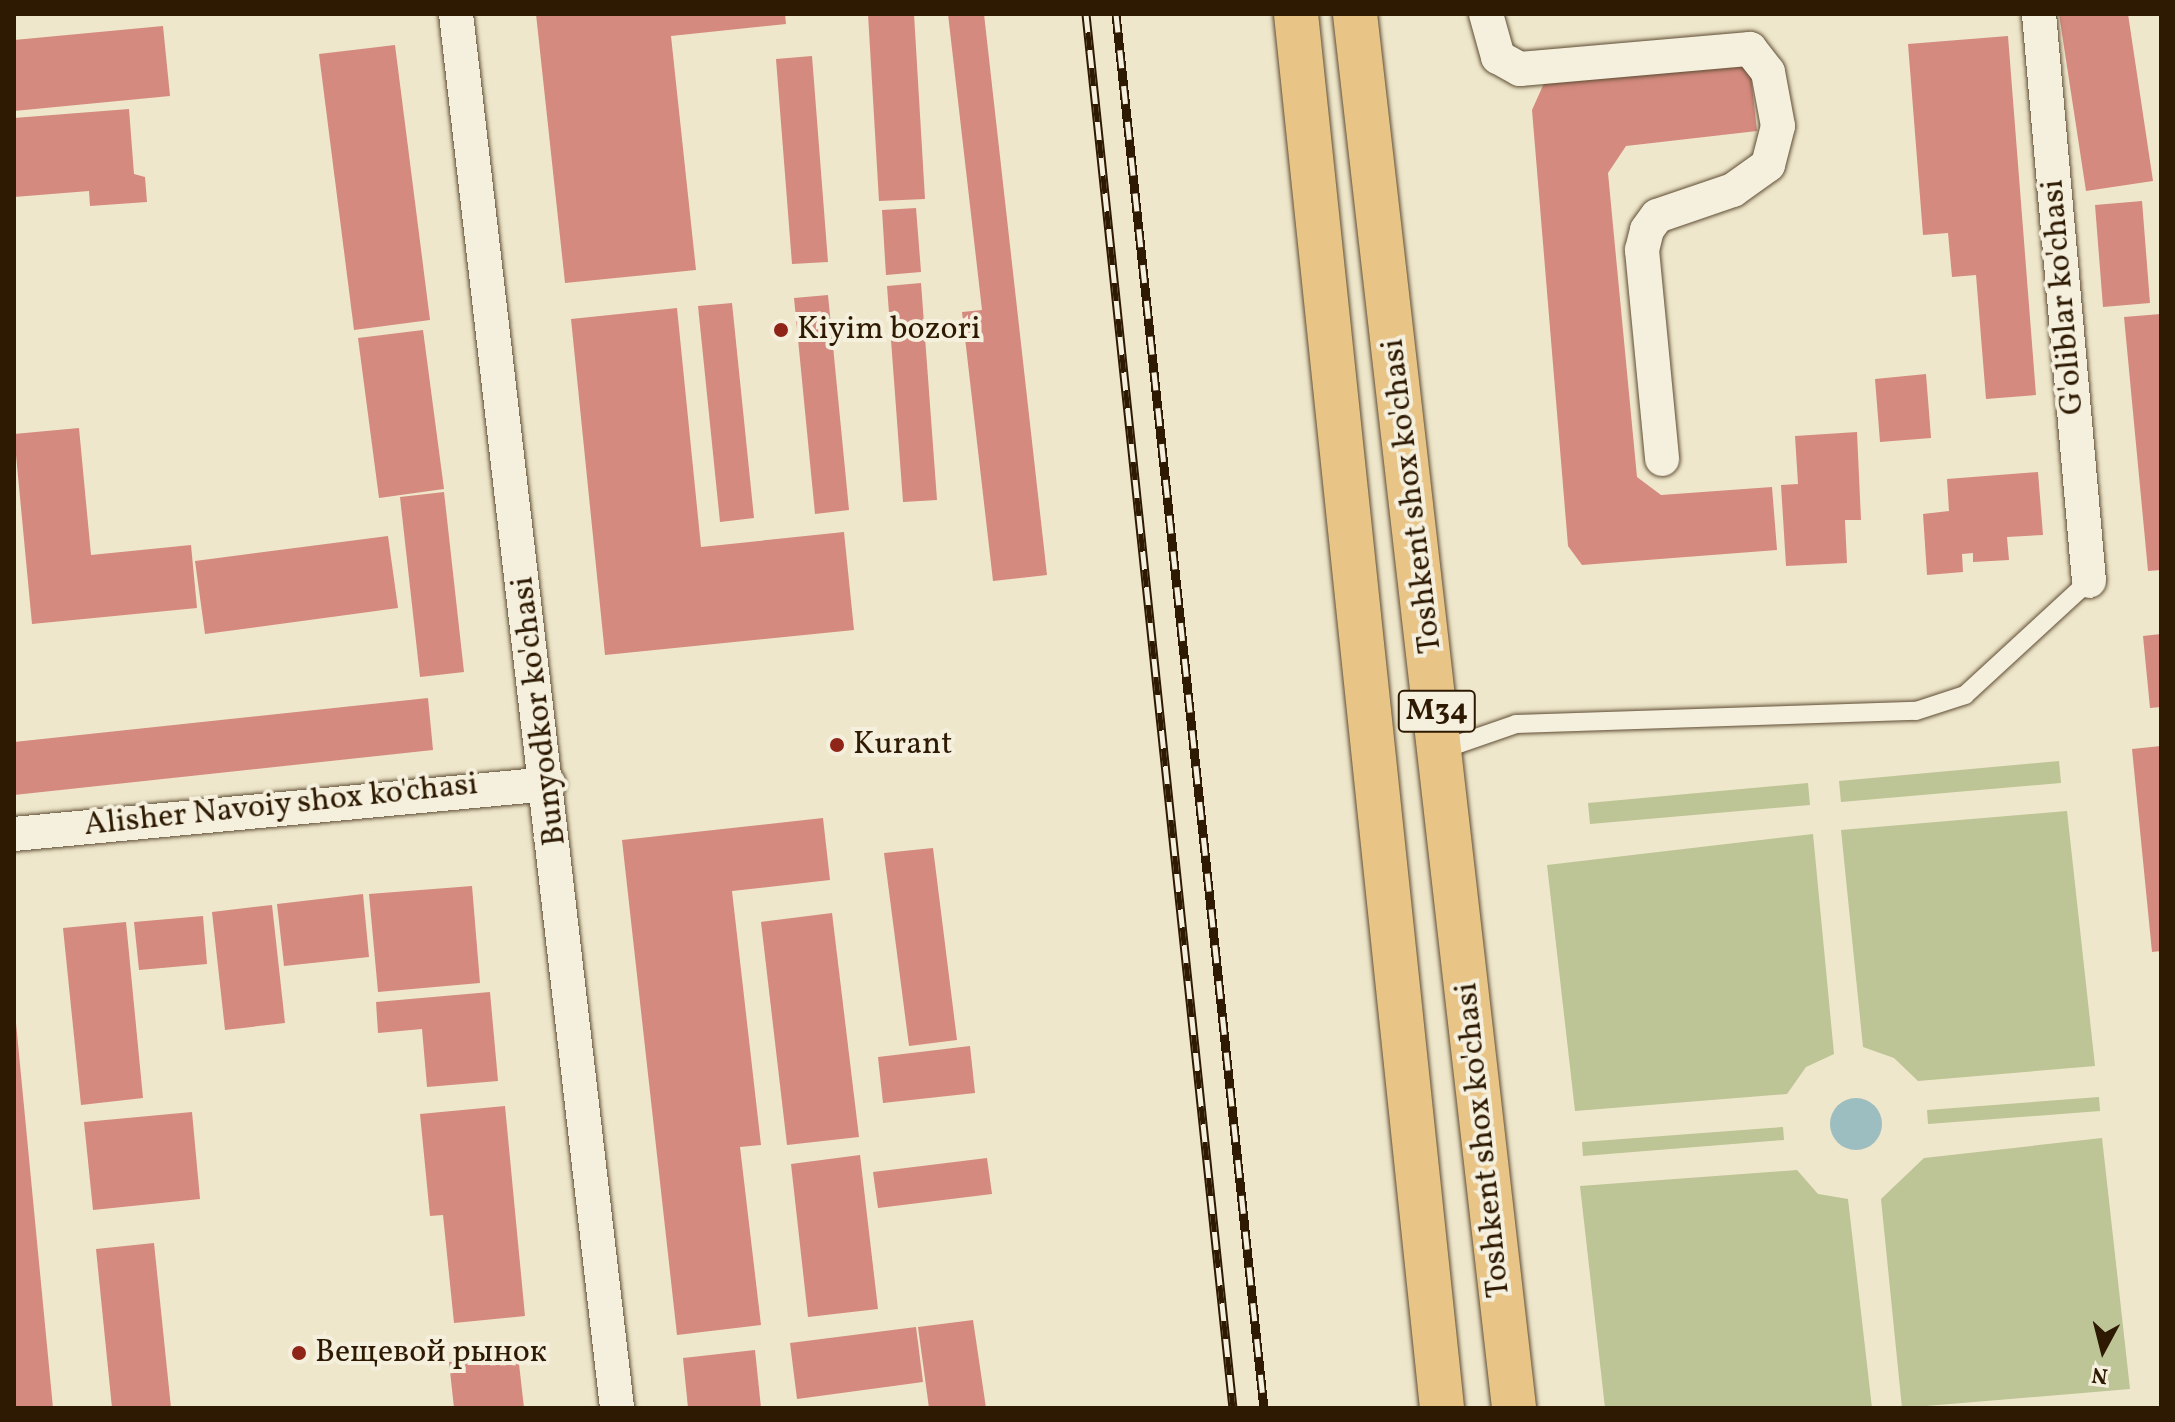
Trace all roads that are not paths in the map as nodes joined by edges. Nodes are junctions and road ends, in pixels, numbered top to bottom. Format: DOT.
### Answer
graph roads {
  1 [pos="456,14"];
  2 [pos="1296,14"];
  3 [pos="1355,14"];
  4 [pos="1486,14"];
  5 [pos="2039,14"];
  6 [pos="1662,459"];
  7 [pos="2089,581"];
  8 [pos="1441,750"];
  9 [pos="549,784"];
  10 [pos="14,834"];
  11 [pos="617,1408"];
  12 [pos="1442,1408"];
  13 [pos="1514,1408"];
  1 -- 9 [label="street, Bunyodkor ko'chasi"];
  2 -- 12 [label="highway, Toshkent shox ko'chasi / M34"];
  3 -- 8 [label="highway, Toshkent shox ko'chasi / M34"];
  4 -- 6 [label="street"];
  5 -- 7 [label="street, G'oliblar ko'chasi"];
  7 -- 8 [label="lane"];
  8 -- 13 [label="highway, Toshkent shox ko'chasi / M34"];
  9 -- 10 [label="street, Alisher Navoiy shox ko'chasi"];
  9 -- 11 [label="street, Bunyodkor ko'chasi"];
}
